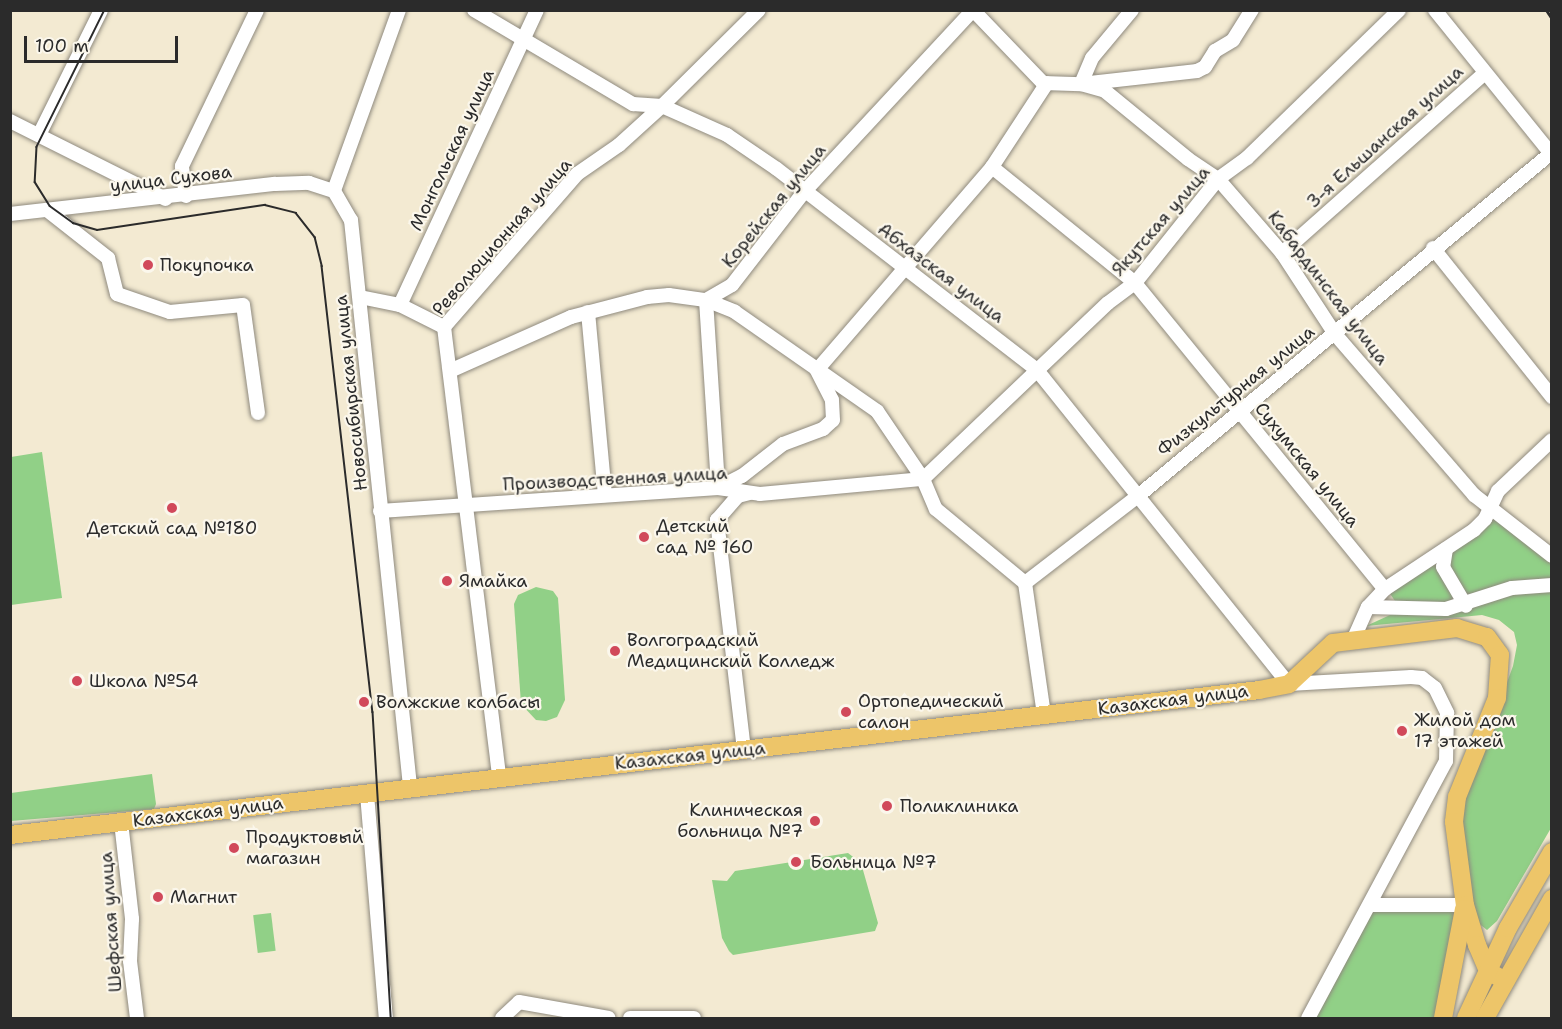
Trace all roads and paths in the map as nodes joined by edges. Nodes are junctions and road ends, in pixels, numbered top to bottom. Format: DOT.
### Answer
graph roads {
  1 [pos="101,10"];
  2 [pos="257,10"];
  3 [pos="399,10"];
  4 [pos="474,10"];
  5 [pos="537,10"];
  6 [pos="759,10"];
  7 [pos="1132,10"];
  8 [pos="1252,10"];
  9 [pos="1400,10"];
  10 [pos="1435,10"];
  11 [pos="973,11"];
  12 [pos="523,39"];
  13 [pos="1485,73"];
  14 [pos="1047,83"];
  15 [pos="1081,84"];
  16 [pos="662,106"];
  17 [pos="10,121"];
  18 [pos="40,133"];
  19 [pos="1551,154"];
  20 [pos="992,167"];
  21 [pos="1218,179"];
  22 [pos="334,190"];
  23 [pos="804,192"];
  24 [pos="186,196"];
  25 [pos="166,199"];
  26 [pos="47,210"];
  27 [pos="10,214"];
  28 [pos="1433,248"];
  29 [pos="1282,253"];
  30 [pos="904,267"];
  31 [pos="1135,283"];
  32 [pos="360,297"];
  33 [pos="706,300"];
  34 [pos="400,305"];
  35 [pos="588,312"];
  36 [pos="444,327"];
  37 [pos="1335,334"];
  38 [pos="452,370"];
  39 [pos="817,370"];
  40 [pos="1037,370"];
  41 [pos="1551,396"];
  42 [pos="1239,410"];
  43 [pos="258,413"];
  44 [pos="1551,440"];
  45 [pos="923,478"];
  46 [pos="718,488"];
  47 [pos="750,493"];
  48 [pos="605,495"];
  49 [pos="1138,496"];
  50 [pos="463,505"];
  51 [pos="1491,505"];
  52 [pos="380,512"];
  53 [pos="1446,549"];
  54 [pos="1551,556"];
  55 [pos="1025,583"];
  56 [pos="1551,585"];
  57 [pos="1385,589"];
  58 [pos="1466,606"];
  59 [pos="1368,607"];
  60 [pos="1354,638"];
  61 [pos="1289,684"];
  62 [pos="1044,715"];
  63 [pos="744,750"];
  64 [pos="499,777"];
  65 [pos="410,786"];
  66 [pos="366,794"];
  67 [pos="121,822"];
  68 [pos="10,835"];
  69 [pos="1551,852"];
  70 [pos="1551,902"];
  71 [pos="1370,905"];
  72 [pos="1465,905"];
  73 [pos="1471,924"];
  74 [pos="1508,928"];
  75 [pos="1488,970"];
  76 [pos="1505,981"];
  77 [pos="137,1018"];
  78 [pos="386,1018"];
  79 [pos="502,1018"];
  80 [pos="609,1018"];
  81 [pos="630,1018"];
  82 [pos="694,1018"];
  83 [pos="1308,1018"];
  84 [pos="1443,1018"];
  85 [pos="1466,1018"];
  86 [pos="1485,1018"];
  1 -- 18 [label="street"];
  2 -- 24 [label="street"];
  3 -- 22 [label="street"];
  4 -- 12 [label="street, Абхазская улица"];
  5 -- 12 [label="street, Монгольская улица"];
  6 -- 16 [label="street, Революционная улица"];
  7 -- 15 [label="street"];
  8 -- 15 [label="street"];
  9 -- 21 [label="street, Якутская улица"];
  10 -- 13 [label="street"];
  11 -- 14 [label="street"];
  11 -- 23 [label="street, Корейская улица"];
  12 -- 16 [label="street, Абхазская улица"];
  12 -- 34 [label="street, Монгольская улица"];
  13 -- 19 [label="street"];
  13 -- 29 [label="street, 3-я Ельшанская улица"];
  14 -- 15 [label="street, Кабардинская улица"];
  14 -- 20 [label="street"];
  15 -- 21 [label="street, Кабардинская улица"];
  16 -- 23 [label="street, Абхазская улица"];
  16 -- 36 [label="street, Революционная улица"];
  17 -- 18 [label="street"];
  18 -- 25 [label="street"];
  19 -- 28 [label="street, Физкультурная улица"];
  20 -- 30 [label="street"];
  20 -- 31 [label="street, Сухумская улица"];
  21 -- 29 [label="street, Кабардинская улица"];
  21 -- 31 [label="street, Якутская улица"];
  22 -- 24 [label="street, улица Сухова"];
  22 -- 32 [label="street, Новосибирская улица"];
  23 -- 30 [label="street, Абхазская улица"];
  23 -- 33 [label="street, Корейская улица"];
  24 -- 25 [label="street, улица Сухова"];
  25 -- 26 [label="street, улица Сухова"];
  26 -- 27 [label="street, улица Сухова"];
  26 -- 43 [label="street"];
  28 -- 37 [label="street, Физкультурная улица"];
  28 -- 41 [label="street"];
  29 -- 37 [label="street, Кабардинская улица"];
  30 -- 39 [label="street"];
  30 -- 40 [label="street, Абхазская улица"];
  31 -- 40 [label="street, Якутская улица"];
  31 -- 42 [label="street, Сухумская улица"];
  32 -- 34 [label="street"];
  32 -- 52 [label="street, Новосибирская улица"];
  33 -- 35 [label="street"];
  33 -- 39 [label="street"];
  33 -- 46 [label="street"];
  34 -- 36 [label="street"];
  35 -- 38 [label="street"];
  35 -- 48 [label="street"];
  36 -- 38 [label="street, Революционная улица"];
  37 -- 42 [label="street, Физкультурная улица"];
  37 -- 51 [label="street, Кабардинская улица"];
  38 -- 50 [label="street, Революционная улица"];
  39 -- 45 [label="street"];
  39 -- 46 [label="street"];
  40 -- 45 [label="street, Якутская улица"];
  40 -- 49 [label="street, Абхазская улица"];
  42 -- 49 [label="street, Физкультурная улица"];
  42 -- 57 [label="street, Сухумская улица"];
  44 -- 51 [label="street"];
  45 -- 47 [label="street, Производственная улица"];
  45 -- 55 [label="street"];
  46 -- 47 [label="street, Производственная улица"];
  46 -- 48 [label="street, Производственная улица"];
  47 -- 63 [label="street"];
  48 -- 50 [label="street, Производственная улица"];
  49 -- 55 [label="street, Физкультурная улица"];
  49 -- 61 [label="street, Абхазская улица"];
  50 -- 52 [label="street, Производственная улица"];
  50 -- 64 [label="street, Революционная улица"];
  51 -- 53 [label="street"];
  51 -- 54 [label="street, Кабардинская улица"];
  52 -- 65 [label="street, Новосибирская улица"];
  53 -- 57 [label="street"];
  53 -- 58 [label="street"];
  55 -- 62 [label="street"];
  56 -- 58 [label="street"];
  57 -- 59 [label="street"];
  58 -- 59 [label="street"];
  59 -- 60 [label="street"];
  60 -- 61 [label="main road"];
  60 -- 72 [label="main road"];
  61 -- 62 [label="main road, Казахская улица"];
  61 -- 71 [label="street"];
  62 -- 63 [label="main road, Казахская улица"];
  63 -- 64 [label="main road, Казахская улица"];
  64 -- 65 [label="main road, Казахская улица"];
  65 -- 66 [label="main road, Казахская улица"];
  66 -- 67 [label="main road, Казахская улица"];
  66 -- 78 [label="street"];
  67 -- 68 [label="main road, Казахская улица"];
  67 -- 77 [label="street, Шефская улица"];
  69 -- 74 [label="main road"];
  70 -- 76 [label="main road"];
  71 -- 72 [label="street"];
  71 -- 83 [label="street"];
  72 -- 73 [label="main road"];
  72 -- 84 [label="main road"];
  73 -- 74 [label="main road"];
  73 -- 75 [label="main road"];
  74 -- 75 [label="main road"];
  75 -- 76 [label="main road"];
  75 -- 85 [label="main road"];
  76 -- 86 [label="main road"];
  79 -- 80 [label="street"];
  81 -- 82 [label="street"];
}
